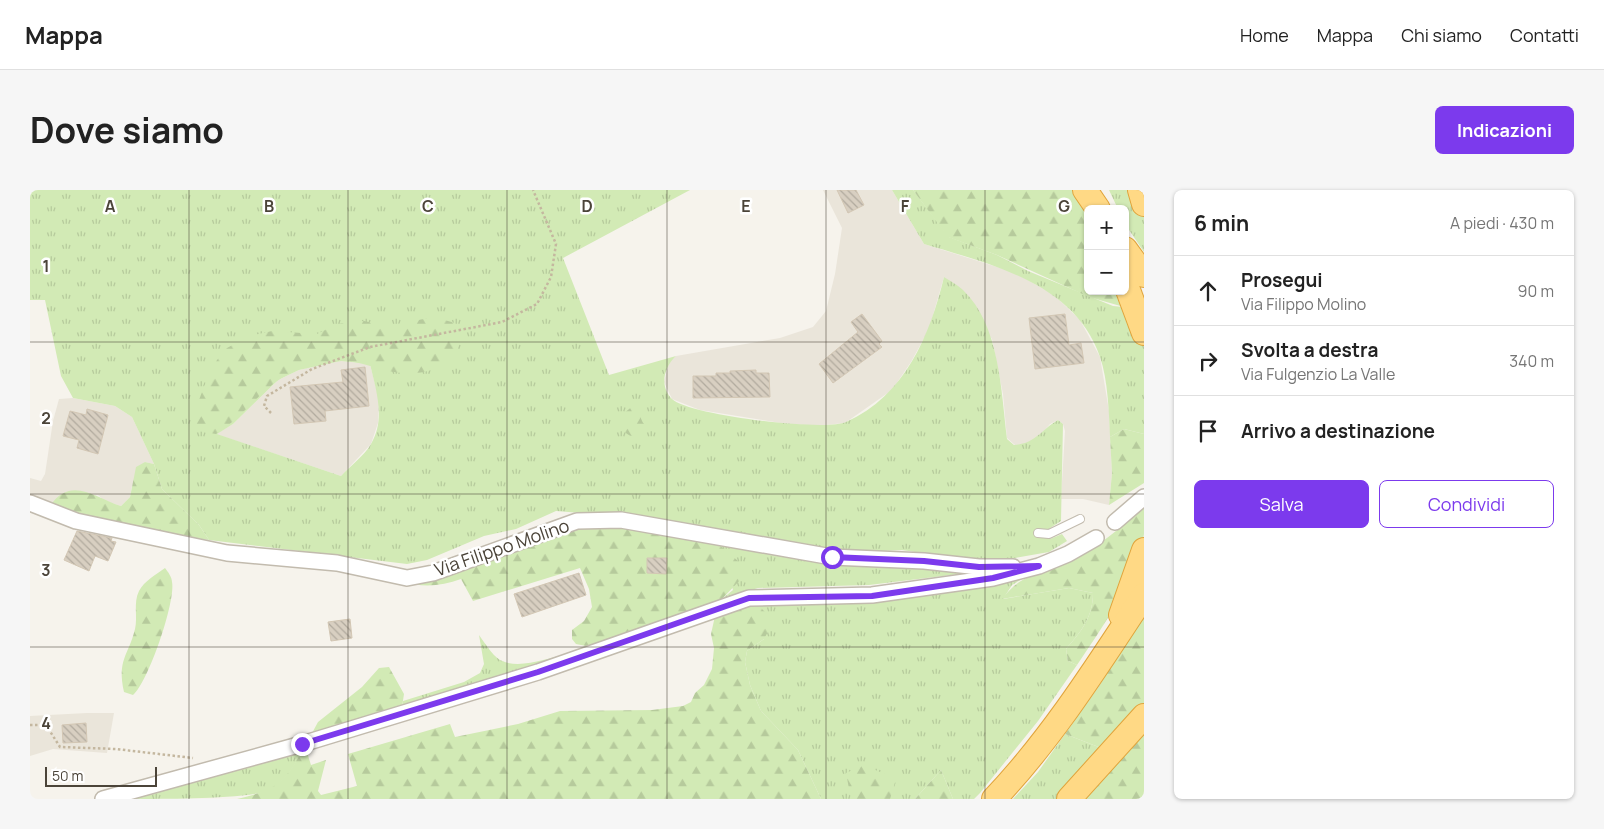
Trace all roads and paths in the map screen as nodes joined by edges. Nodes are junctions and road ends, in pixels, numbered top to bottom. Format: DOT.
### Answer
graph roads {
  1 [pos="533,190"];
  2 [pos="1078,190"];
  3 [pos="1085,190"];
  4 [pos="1140,190"];
  5 [pos="1144,204"];
  6 [pos="1086,205"];
  7 [pos="1095,205"];
  8 [pos="1126,250"];
  9 [pos="1144,275"];
  10 [pos="1129,293"];
  11 [pos="1144,333"];
  12 [pos="271,413"];
  13 [pos="1144,497"];
  14 [pos="30,503"];
  15 [pos="1080,519"];
  16 [pos="1115,522"];
  17 [pos="1038,533"];
  18 [pos="1096,538"];
  19 [pos="1144,550"];
  20 [pos="1039,566"];
  21 [pos="1144,595"];
  22 [pos="1118,635"];
  23 [pos="1144,716"];
  24 [pos="30,725"];
  25 [pos="217,767"];
  26 [pos="104,799"];
  27 [pos="994,799"];
  28 [pos="1069,799"];
  1 -- 12 [label="path"];
  2 -- 6 [label="highway"];
  3 -- 7 [label="highway"];
  4 -- 5 [label="highway"];
  8 -- 9 [label="highway"];
  10 -- 11 [label="highway"];
  13 -- 16 [label="street"];
  14 -- 20 [label="street, Via Filippo Molino"];
  15 -- 17 [label="lane"];
  18 -- 20 [label="street"];
  19 -- 22 [label="highway"];
  20 -- 25 [label="street"];
  21 -- 22 [label="highway"];
  22 -- 27 [label="highway"];
  23 -- 28 [label="highway"];
  24 -- 25 [label="path"];
  25 -- 26 [label="street"];
}
